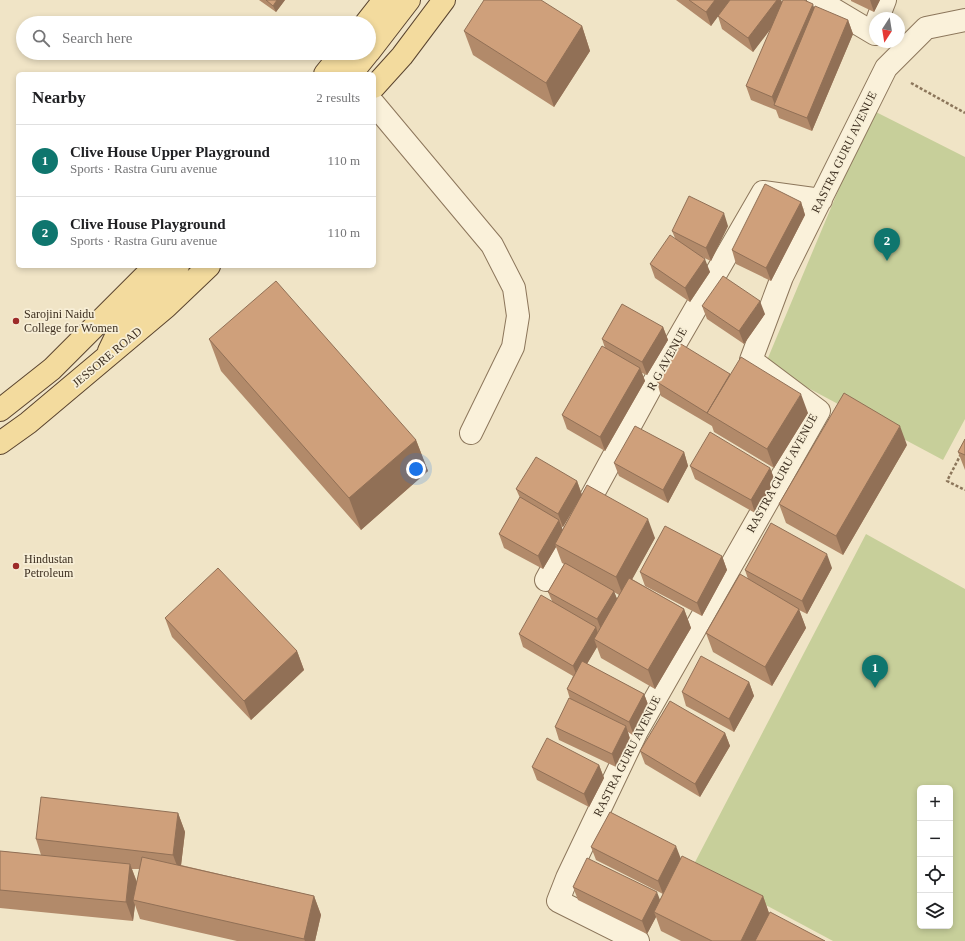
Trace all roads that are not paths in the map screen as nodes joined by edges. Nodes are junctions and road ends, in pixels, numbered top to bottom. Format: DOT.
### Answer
graph roads {
  1 [pos="384,0"];
  2 [pos="409,0"];
  3 [pos="444,0"];
  4 [pos="818,0"];
  5 [pos="885,0"];
  6 [pos="884,12"];
  7 [pos="371,16"];
  8 [pos="965,20"];
  9 [pos="869,27"];
  10 [pos="905,31"];
  11 [pos="376,44"];
  12 [pos="884,48"];
  13 [pos="336,60"];
  14 [pos="363,60"];
  15 [pos="327,72"];
  16 [pos="353,72"];
  17 [pos="376,85"];
  18 [pos="376,106"];
  19 [pos="821,200"];
  20 [pos="153,268"];
  21 [pos="176,268"];
  22 [pos="207,268"];
  23 [pos="123,322"];
  24 [pos="77,344"];
  25 [pos="105,359"];
  26 [pos="5,406"];
  27 [pos="28,423"];
  28 [pos="471,433"];
  29 [pos="0,444"];
  30 [pos="546,580"];
  31 [pos="638,941"];
  1 -- 7 [label="main road"];
  2 -- 11 [label="main road"];
  3 -- 17 [label="main road"];
  4 -- 9 [label="street"];
  5 -- 6 [label="street"];
  8 -- 10 [label="street, RASTRA GURU AVENUE"];
  12 -- 19 [label="street, RASTRA GURU AVENUE"];
  13 -- 15 [label="main road"];
  14 -- 16 [label="main road"];
  18 -- 28 [label="street"];
  19 -- 30 [label="street, R G AVENUE"];
  19 -- 31 [label="street, RASTRA GURU AVENUE"];
  20 -- 24 [label="main road"];
  21 -- 23 [label="main road"];
  22 -- 25 [label="main road, JESSORE ROAD"];
  23 -- 24 [label="main road"];
  23 -- 25 [label="main road"];
  24 -- 26 [label="main road"];
  25 -- 27 [label="main road, JESSORE ROAD"];
  26 -- 27 [label="main road"];
  27 -- 29 [label="main road, JESSORE ROAD"];
}
